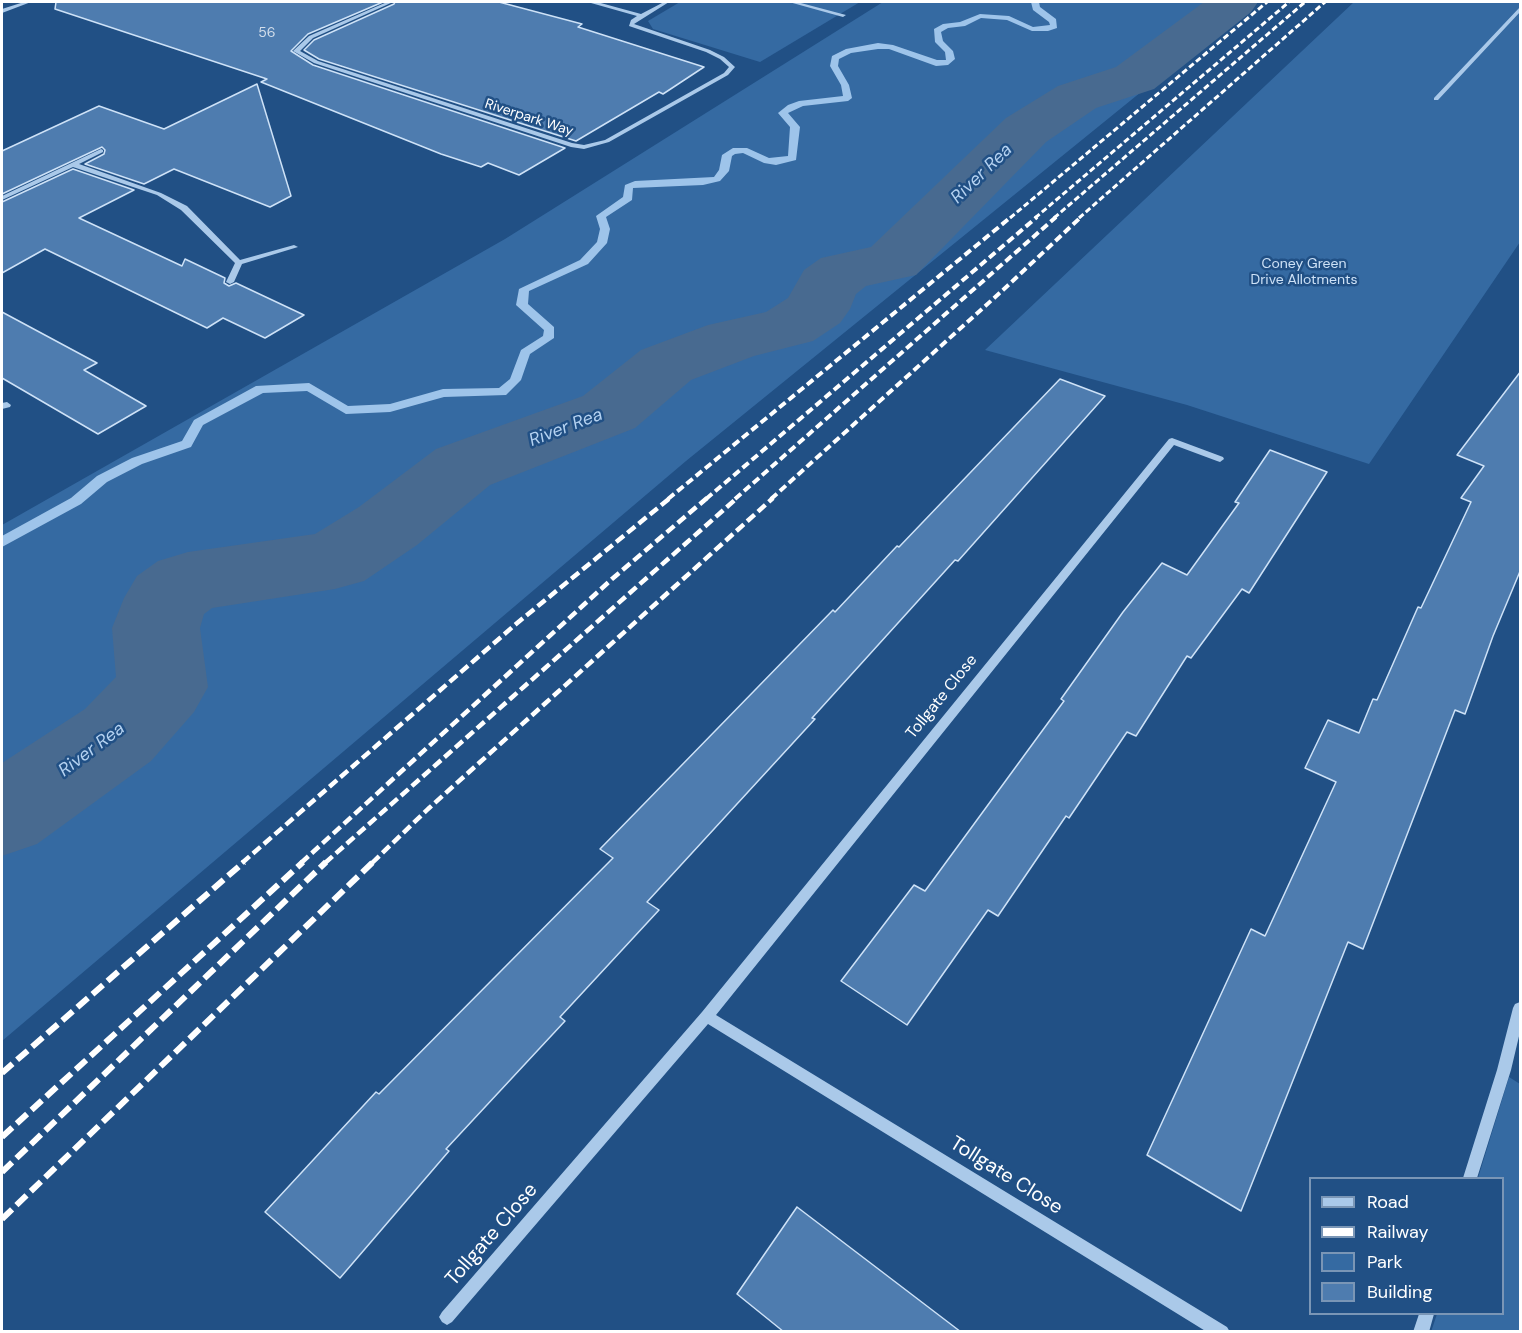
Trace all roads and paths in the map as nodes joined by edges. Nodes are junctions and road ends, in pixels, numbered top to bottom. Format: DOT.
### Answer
graph roads {
  1 [pos="28,2"];
  2 [pos="390,2"];
  3 [pos="593,2"];
  4 [pos="668,2"];
  5 [pos="792,2"];
  6 [pos="1521,9"];
  7 [pos="2,12"];
  8 [pos="843,15"];
  9 [pos="642,16"];
  10 [pos="1436,99"];
  11 [pos="101,151"];
  12 [pos="75,165"];
  13 [pos="2,198"];
  14 [pos="294,247"];
  15 [pos="239,263"];
  16 [pos="230,282"];
  17 [pos="1220,459"];
  18 [pos="1521,1008"];
  19 [pos="707,1016"];
  20 [pos="1471,1177"];
  21 [pos="1427,1315"];
  22 [pos="447,1317"];
  23 [pos="1222,1332"];
  24 [pos="1421,1332"];
  1 -- 7 [label="street"];
  2 -- 9 [label="street, Riverpark Way"];
  3 -- 9 [label="street"];
  4 -- 9 [label="street"];
  5 -- 8 [label="street"];
  6 -- 10 [label="street"];
  11 -- 12 [label="street"];
  12 -- 13 [label="street"];
  12 -- 15 [label="street"];
  14 -- 15 [label="street"];
  15 -- 16 [label="street"];
  17 -- 19 [label="street, Tollgate Close"];
  18 -- 20 [label="street"];
  19 -- 22 [label="street, Tollgate Close"];
  19 -- 23 [label="street, Tollgate Close"];
  21 -- 24 [label="street"];
}
